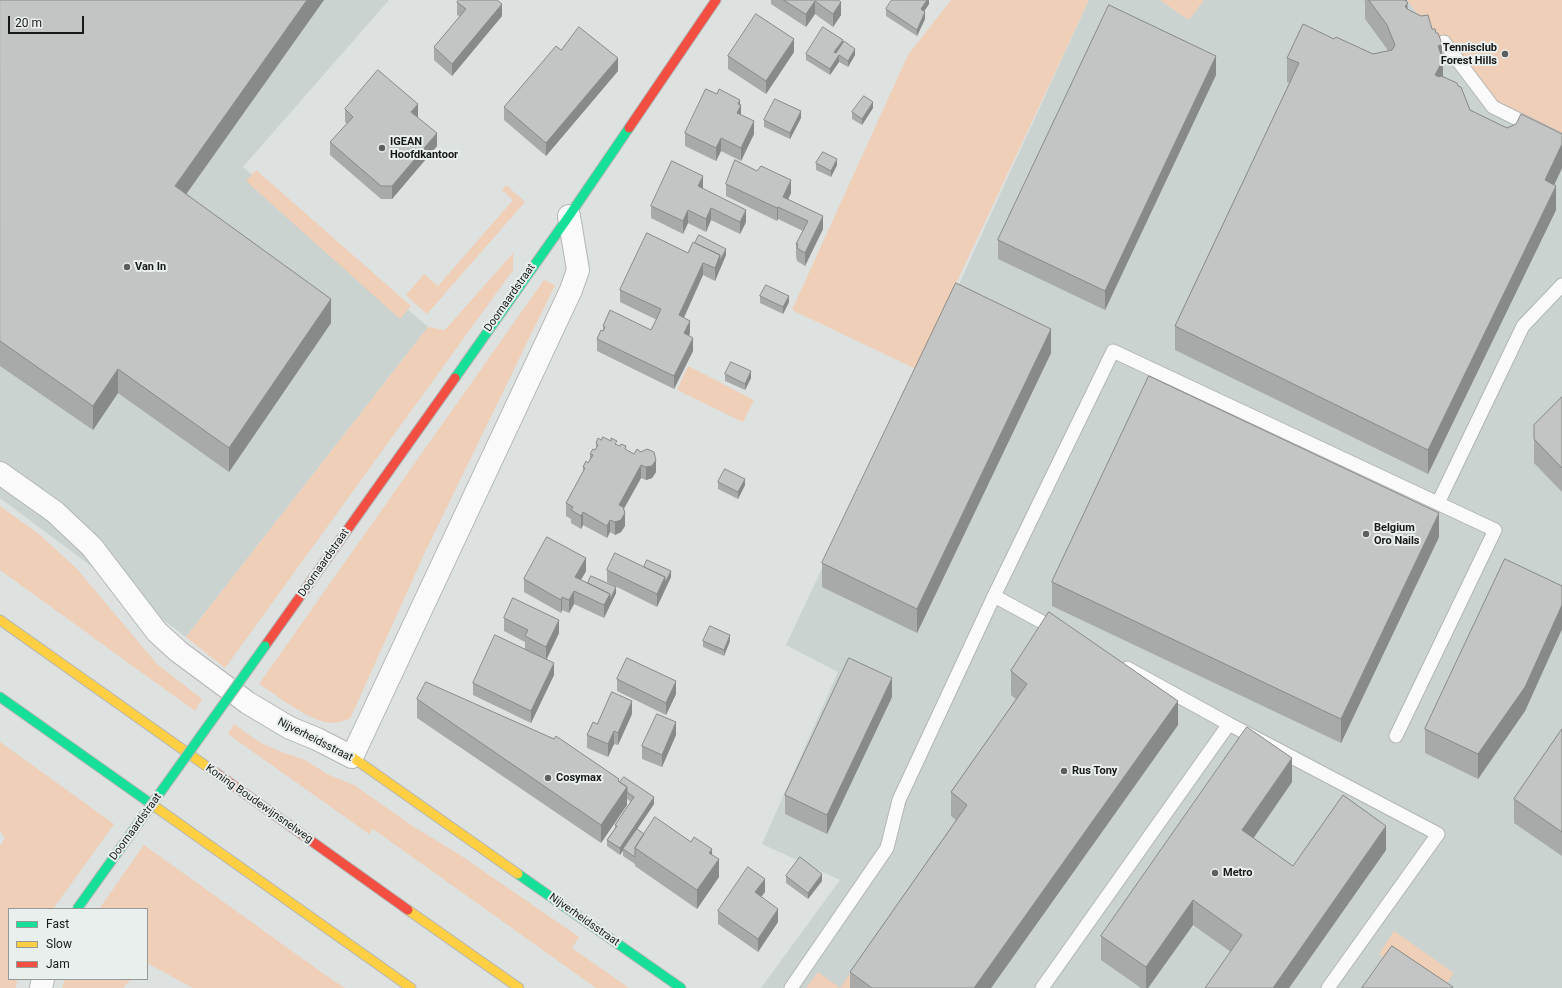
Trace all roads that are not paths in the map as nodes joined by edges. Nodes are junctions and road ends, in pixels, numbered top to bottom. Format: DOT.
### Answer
graph roads {
  1 [pos="716,0"];
  2 [pos="1444,42"];
  3 [pos="1562,141"];
  4 [pos="569,216"];
  5 [pos="1562,285"];
  6 [pos="0,473"];
  7 [pos="1438,503"];
  8 [pos="994,596"];
  9 [pos="0,620"];
  10 [pos="1070,637"];
  11 [pos="1119,663"];
  12 [pos="0,697"];
  13 [pos="1229,724"];
  14 [pos="1396,736"];
  15 [pos="352,757"];
  16 [pos="78,908"];
  17 [pos="411,988"];
  18 [pos="519,988"];
  19 [pos="681,988"];
  20 [pos="791,988"];
  21 [pos="1042,988"];
  22 [pos="1328,988"];
  1 -- 4 [label="main road, Doornaardstraat"];
  2 -- 3 [label="lane"];
  4 -- 15 [label="street"];
  4 -- 16 [label="main road, Doornaardstraat, bridge"];
  5 -- 7 [label="lane"];
  6 -- 15 [label="street, Nijverheidsstraat"];
  7 -- 8 [label="lane"];
  7 -- 14 [label="lane"];
  8 -- 10 [label="lane"];
  8 -- 20 [label="lane"];
  9 -- 18 [label="main road, Koning Boudewijnsnelweg"];
  11 -- 13 [label="lane"];
  12 -- 17 [label="main road"];
  13 -- 21 [label="lane"];
  13 -- 22 [label="lane"];
  15 -- 19 [label="main road, Nijverheidsstraat"];
}
